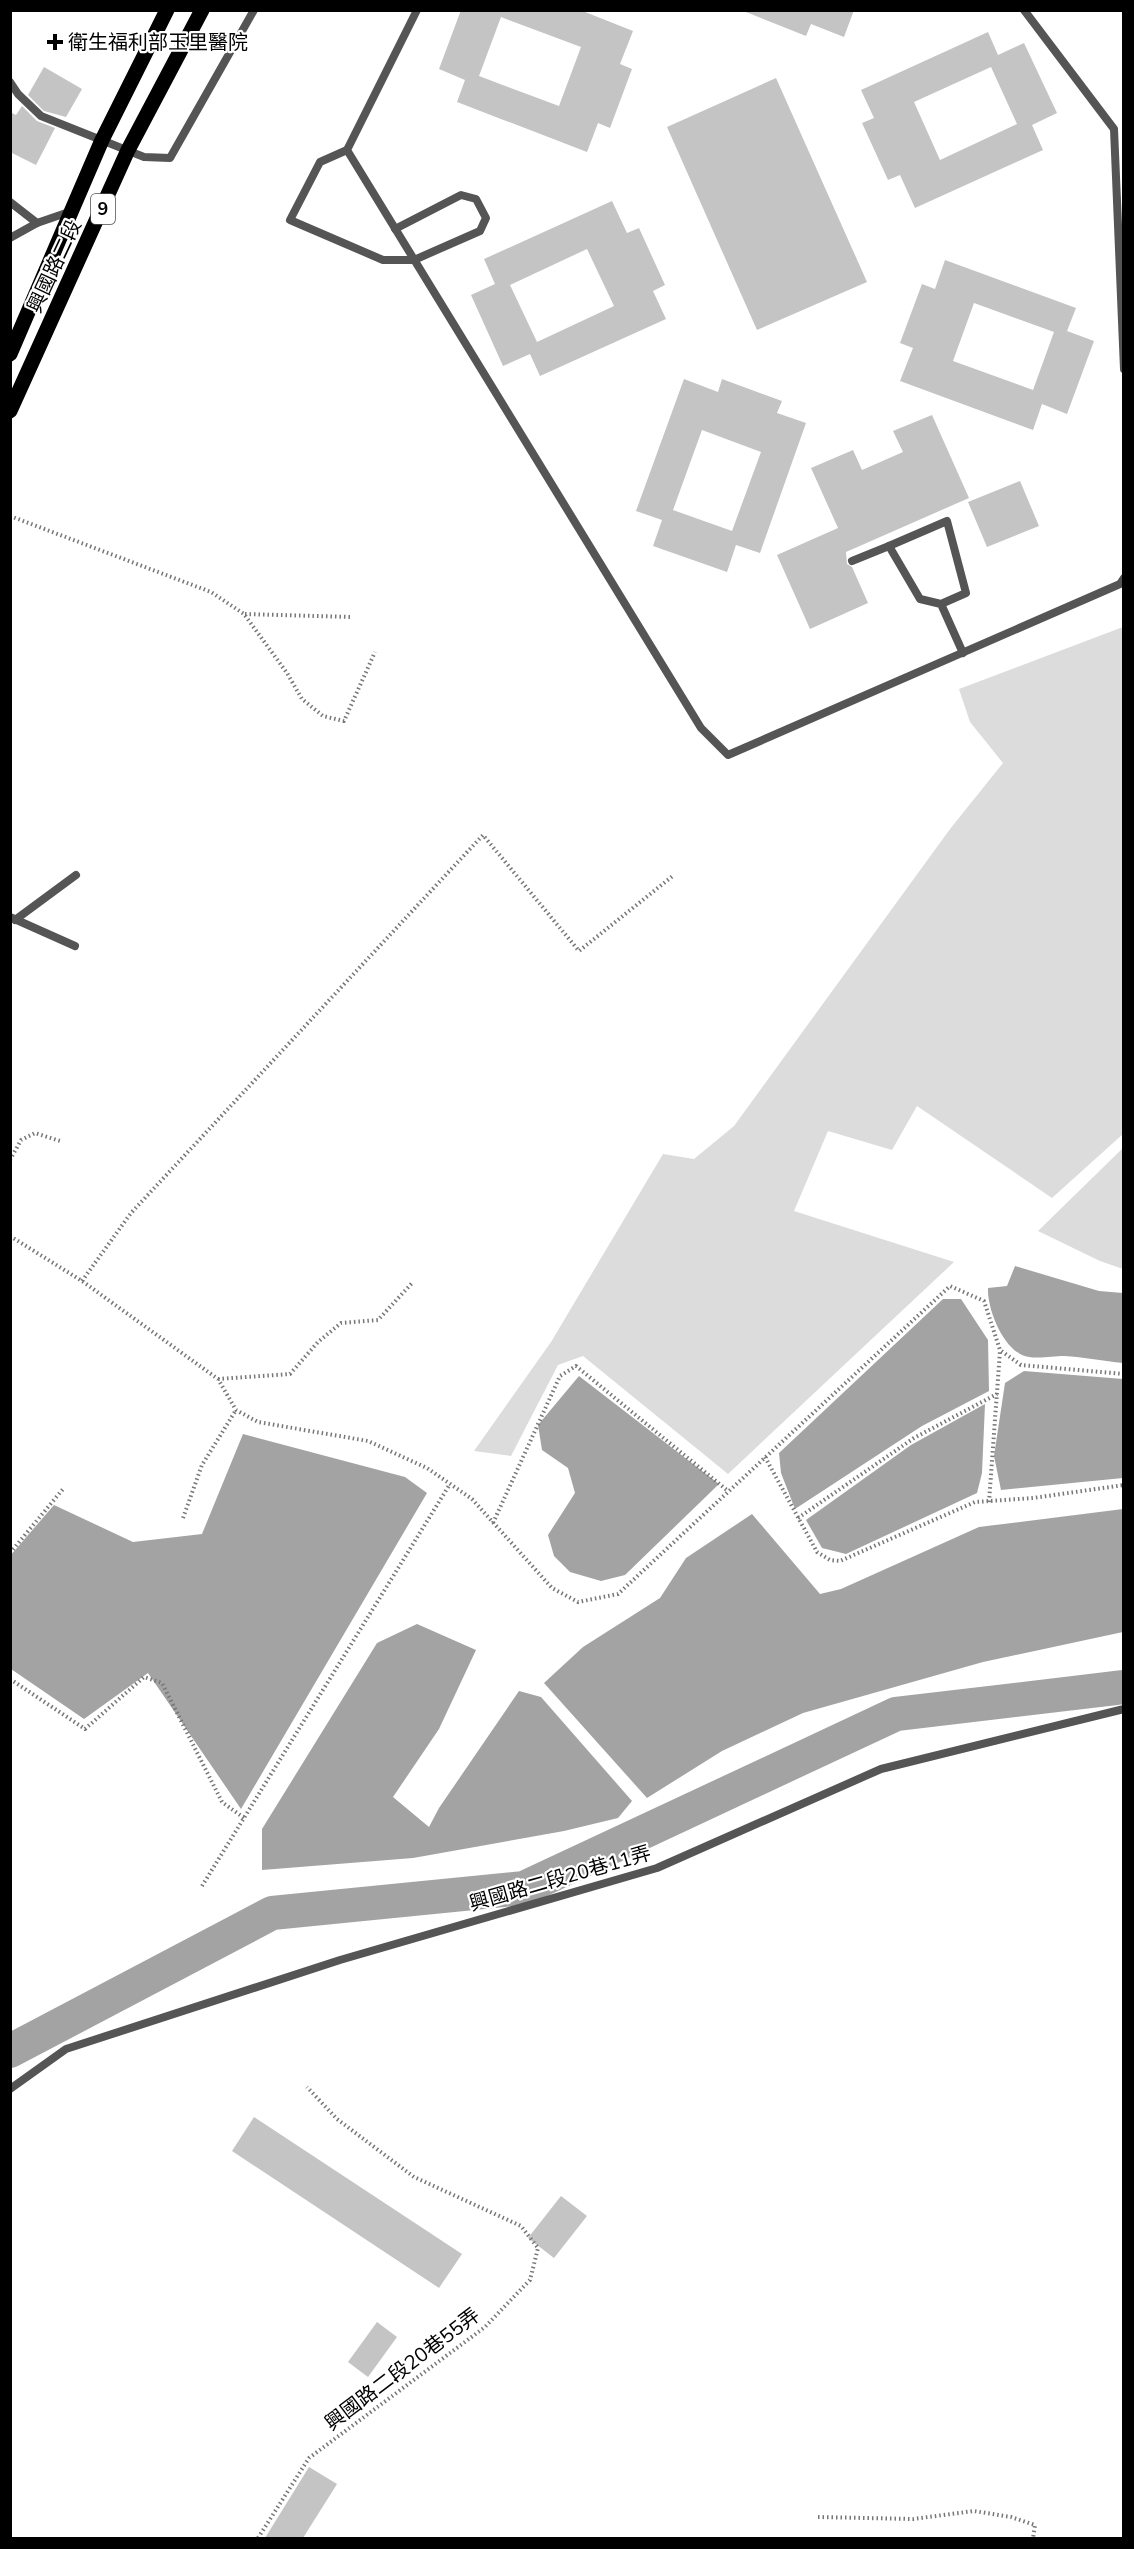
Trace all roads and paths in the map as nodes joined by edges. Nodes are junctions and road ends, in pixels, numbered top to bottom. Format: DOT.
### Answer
graph roads {
  1 [pos="167,10"];
  2 [pos="202,10"];
  3 [pos="254,10"];
  4 [pos="417,10"];
  5 [pos="1024,10"];
  6 [pos="10,82"];
  7 [pos="102,140"];
  8 [pos="128,150"];
  9 [pos="346,150"];
  10 [pos="10,202"];
  11 [pos="71,212"];
  12 [pos="37,223"];
  13 [pos="395,229"];
  14 [pos="10,238"];
  15 [pos="414,260"];
  16 [pos="10,354"];
  17 [pos="1124,369"];
  18 [pos="10,411"];
  19 [pos="10,516"];
  20 [pos="889,546"];
  21 [pos="852,561"];
  22 [pos="1124,578"];
  23 [pos="941,604"];
  24 [pos="244,614"];
  25 [pos="350,617"];
  26 [pos="375,652"];
  27 [pos="963,652"];
  28 [pos="76,875"];
  29 [pos="674,875"];
  30 [pos="13,919"];
  31 [pos="75,946"];
  32 [pos="60,1141"];
  33 [pos="10,1160"];
  34 [pos="10,1236"];
  35 [pos="82,1281"];
  36 [pos="413,1282"];
  37 [pos="1000,1350"];
  38 [pos="1124,1374"];
  39 [pos="218,1379"];
  40 [pos="997,1394"];
  41 [pos="236,1410"];
  42 [pos="765,1456"];
  43 [pos="450,1484"];
  44 [pos="1124,1485"];
  45 [pos="63,1489"];
  46 [pos="728,1491"];
  47 [pos="989,1502"];
  48 [pos="183,1518"];
  49 [pos="798,1518"];
  50 [pos="493,1523"];
  51 [pos="10,1553"];
  52 [pos="10,1679"];
  53 [pos="1124,1709"];
  54 [pos="244,1818"];
  55 [pos="202,1886"];
  56 [pos="307,2087"];
  57 [pos="10,2089"];
  58 [pos="818,2517"];
  59 [pos="258,2538"];
  60 [pos="1033,2538"];
  1 -- 7 [label="main road, 興國路二段 / 9"];
  2 -- 8 [label="main road, 興國路二段 / 9"];
  3 -- 8 [label="lane"];
  4 -- 9 [label="lane"];
  5 -- 17 [label="lane"];
  6 -- 7 [label="lane"];
  7 -- 8 [label="lane"];
  7 -- 11 [label="main road, 興國路二段 / 9"];
  8 -- 18 [label="main road, 興國路二段 / 9"];
  9 -- 13 [label="lane"];
  9 -- 15 [label="lane"];
  10 -- 12 [label="lane"];
  11 -- 12 [label="lane"];
  11 -- 16 [label="main road, 興國路二段 / 9"];
  12 -- 14 [label="lane"];
  13 -- 15 [label="lane"];
  13 -- 15 [label="lane"];
  15 -- 27 [label="lane"];
  19 -- 24 [label="path"];
  20 -- 21 [label="lane"];
  20 -- 23 [label="lane"];
  20 -- 23 [label="lane"];
  22 -- 27 [label="lane"];
  23 -- 27 [label="lane"];
  24 -- 25 [label="path"];
  24 -- 26 [label="path"];
  28 -- 30 [label="lane"];
  29 -- 35 [label="path"];
  30 -- 31 [label="lane"];
  32 -- 33 [label="path"];
  34 -- 35 [label="path"];
  35 -- 39 [label="path"];
  36 -- 39 [label="path"];
  37 -- 38 [label="path"];
  37 -- 40 [label="path"];
  37 -- 42 [label="path"];
  39 -- 41 [label="path"];
  40 -- 47 [label="path"];
  40 -- 49 [label="path"];
  41 -- 43 [label="path"];
  41 -- 48 [label="path"];
  42 -- 46 [label="path"];
  42 -- 49 [label="path"];
  43 -- 50 [label="path"];
  43 -- 54 [label="path"];
  44 -- 47 [label="path"];
  45 -- 51 [label="path"];
  46 -- 50 [label="path"];
  46 -- 50 [label="path"];
  47 -- 49 [label="path"];
  52 -- 54 [label="path"];
  53 -- 57 [label="lane, 興國路二段20巷11弄"];
  54 -- 55 [label="path"];
  56 -- 59 [label="path, 興國路二段20巷55弄"];
  58 -- 60 [label="path"];
}
